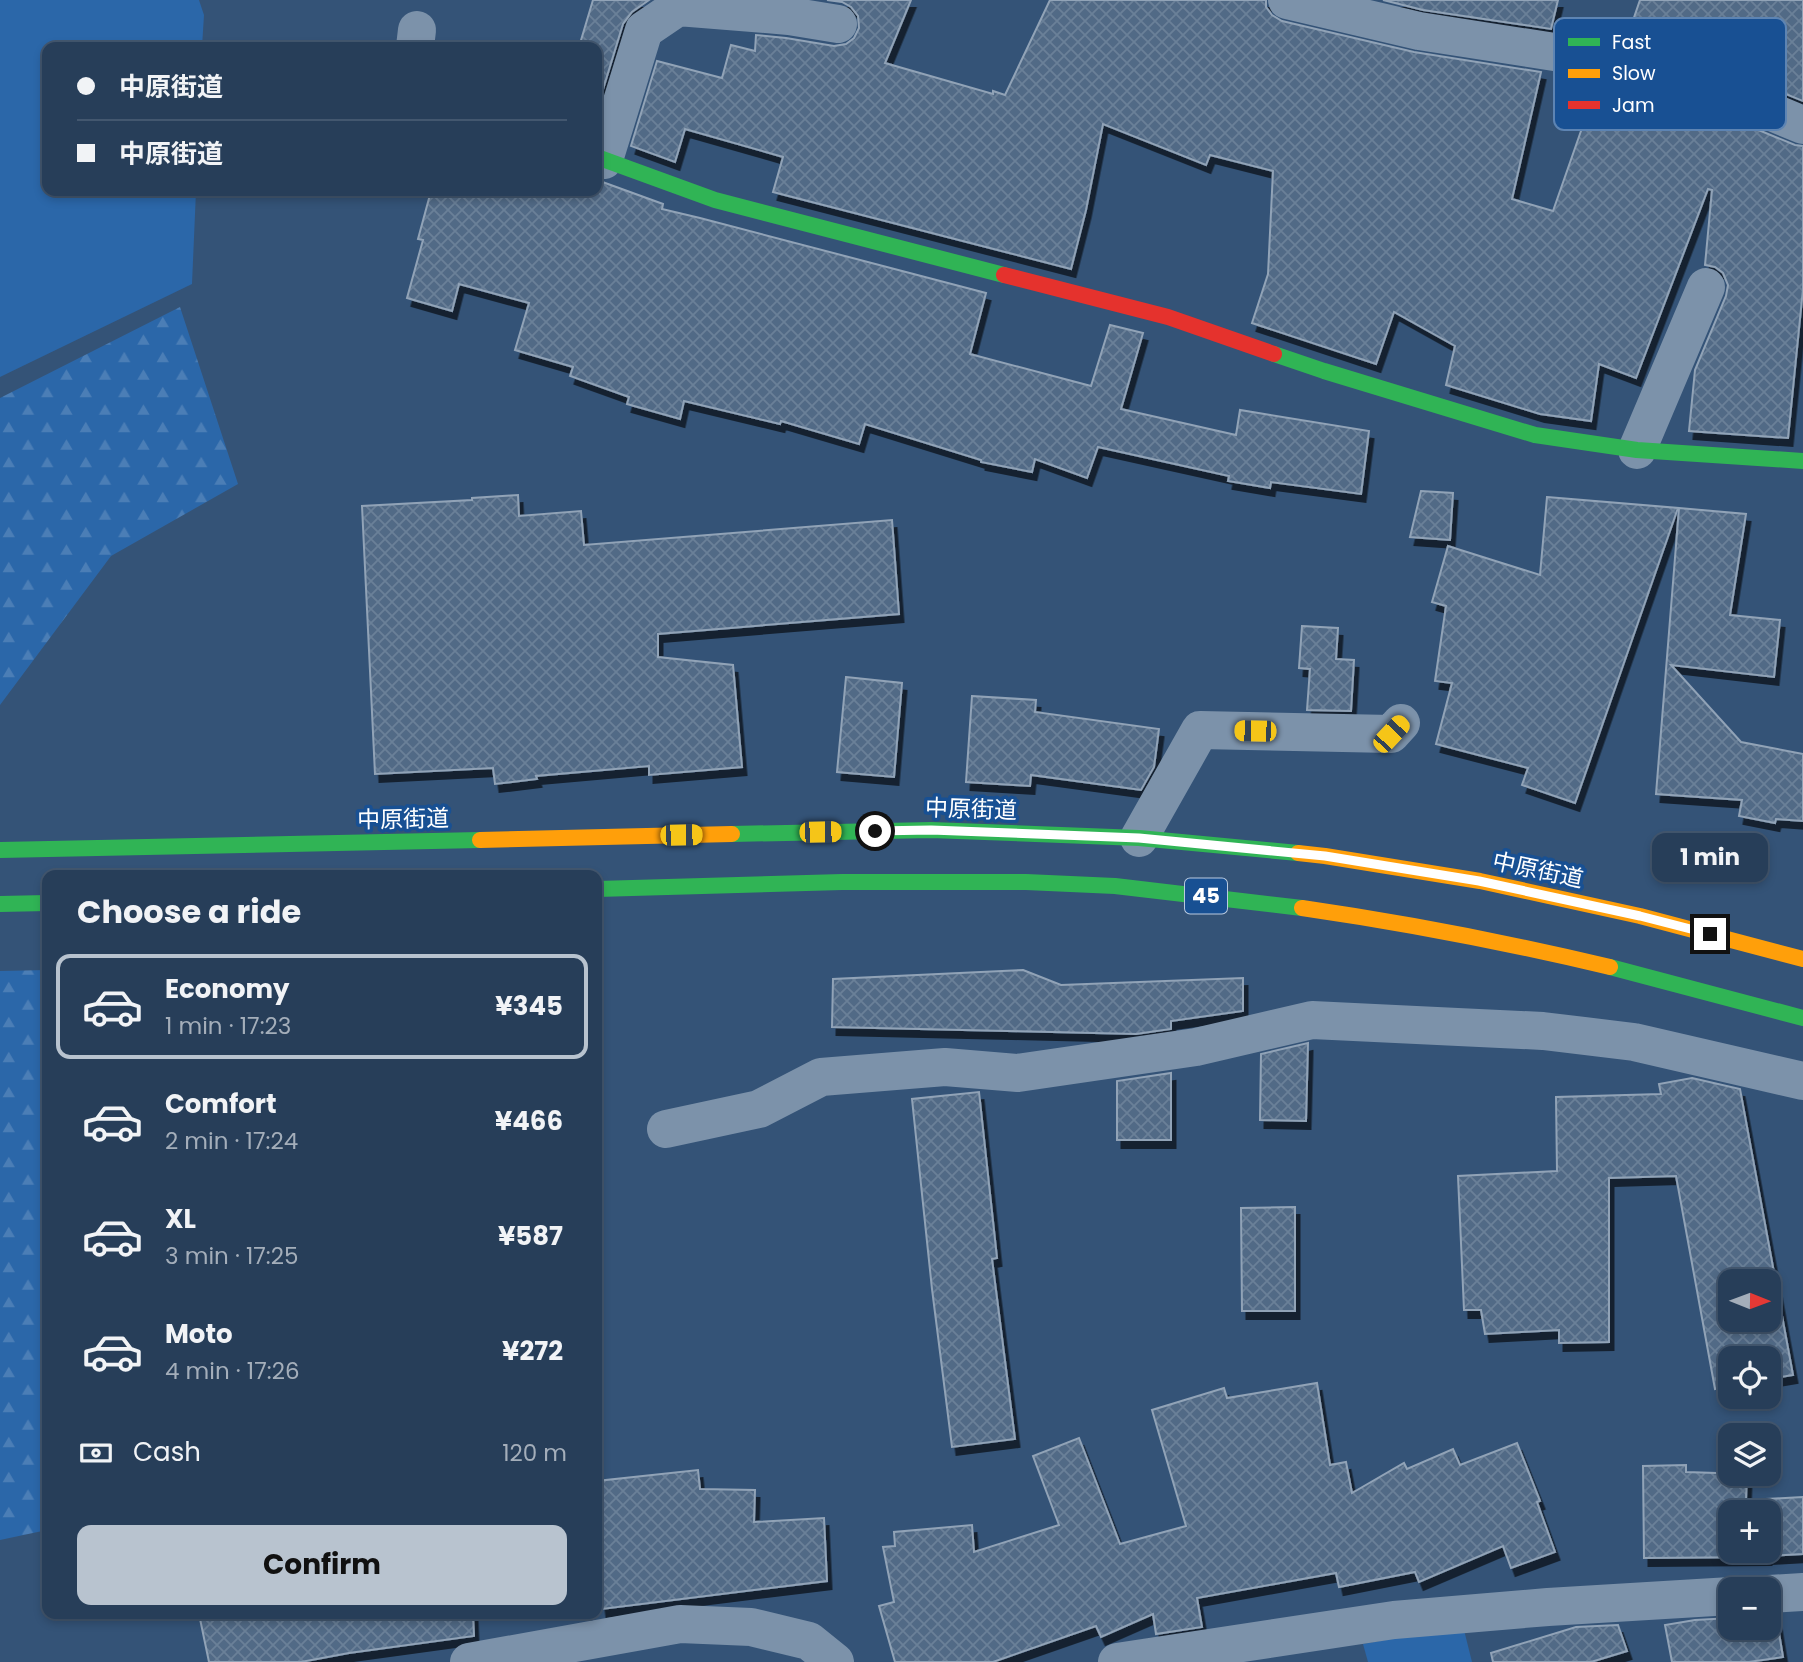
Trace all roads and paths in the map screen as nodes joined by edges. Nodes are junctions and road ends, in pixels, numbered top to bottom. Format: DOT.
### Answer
graph roads {
  1 [pos="1287,0"];
  2 [pos="838,24"];
  3 [pos="1554,52"];
  4 [pos="1786,118"];
  5 [pos="1803,125"];
  6 [pos="602,156"];
  7 [pos="602,159"];
  8 [pos="1706,287"];
  9 [pos="1637,450"];
  10 [pos="1803,461"];
  11 [pos="1401,723"];
  12 [pos="1139,838"];
  13 [pos="0,850"];
  14 [pos="602,889"];
  15 [pos="42,903"];
  16 [pos="0,904"];
  17 [pos="1803,960"];
  18 [pos="1803,1018"];
  19 [pos="1803,1081"];
  20 [pos="666,1129"];
  21 [pos="1803,1592"];
  22 [pos="1781,1593"];
  23 [pos="1718,1597"];
  24 [pos="469,1662"];
  25 [pos="835,1662"];
  26 [pos="1117,1662"];
  1 -- 3 [label="street"];
  2 -- 6 [label="street"];
  4 -- 5 [label="street"];
  7 -- 9 [label="main road"];
  8 -- 9 [label="street"];
  9 -- 10 [label="main road"];
  11 -- 12 [label="street"];
  12 -- 13 [label="main road, 中原街道 / 45"];
  12 -- 17 [label="main road, 中原街道 / 45"];
  14 -- 18 [label="main road, 45"];
  15 -- 16 [label="main road"];
  19 -- 20 [label="street"];
  21 -- 22 [label="street"];
  23 -- 26 [label="street"];
  24 -- 25 [label="street"];
}
